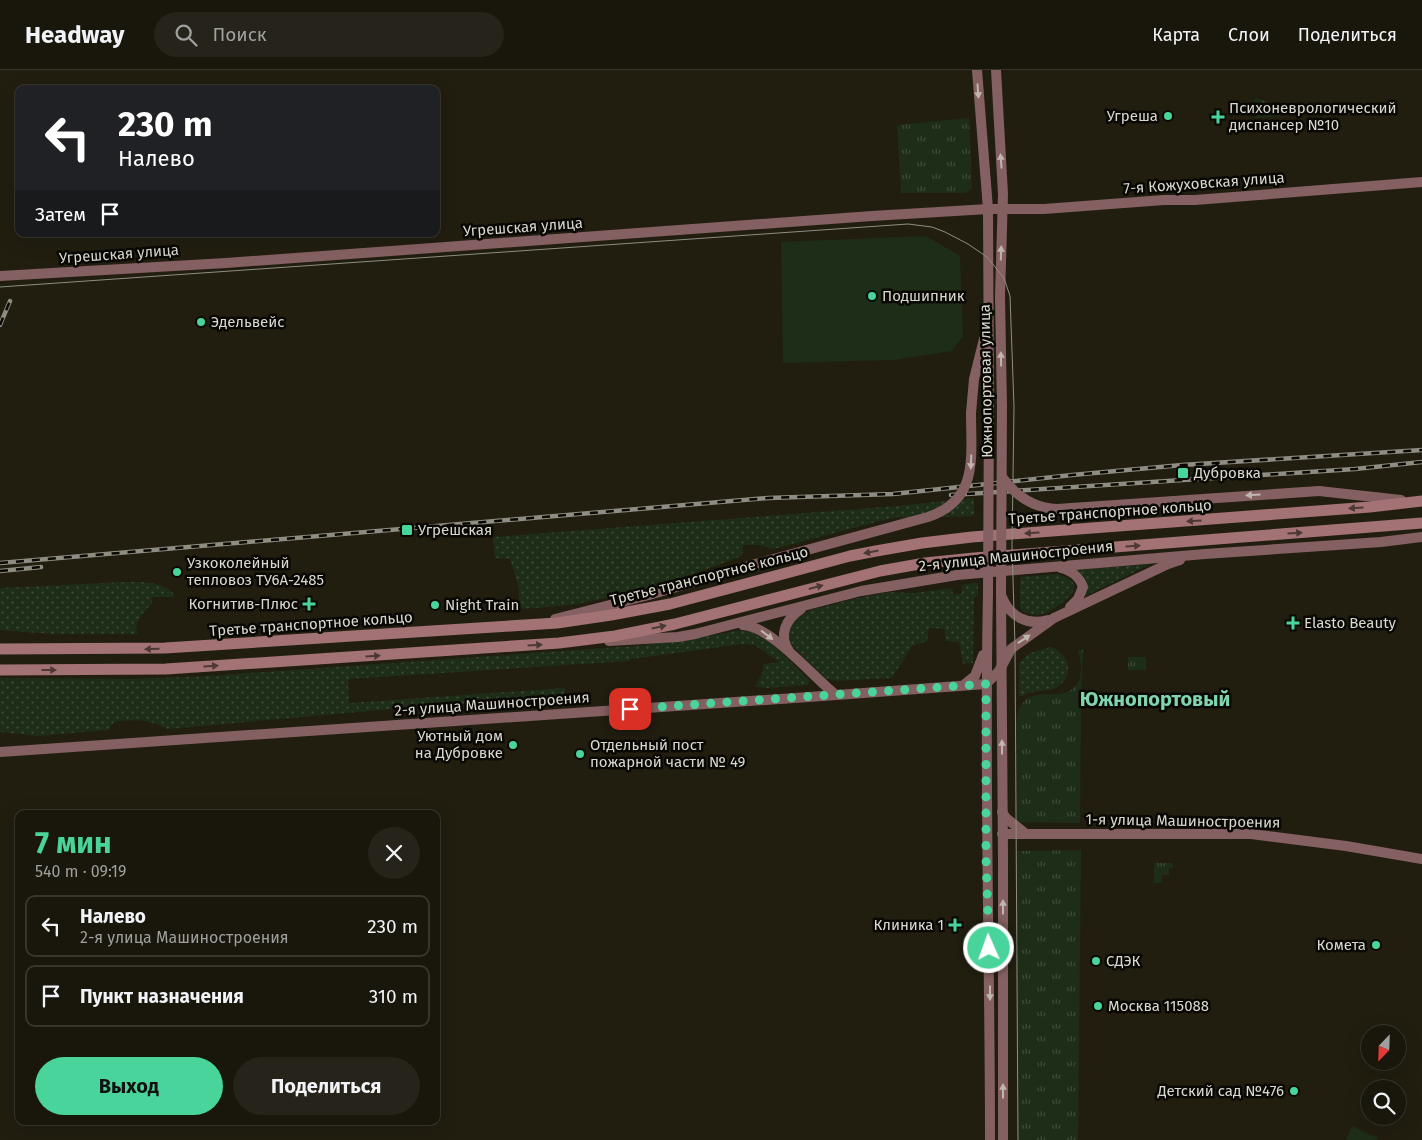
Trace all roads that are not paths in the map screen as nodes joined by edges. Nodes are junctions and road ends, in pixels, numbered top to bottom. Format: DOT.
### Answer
graph roads {
  1 [pos="977,70"];
  2 [pos="996,70"];
  3 [pos="1422,182"];
  4 [pos="988,210"];
  5 [pos="1002,210"];
  6 [pos="0,276"];
  7 [pos="988,296"];
  8 [pos="1000,296"];
  9 [pos="988,326"];
  10 [pos="1002,477"];
  11 [pos="1422,501"];
  12 [pos="1422,523"];
  13 [pos="1422,537"];
  14 [pos="1205,554"];
  15 [pos="1050,567"];
  16 [pos="1001,594"];
  17 [pos="809,605"];
  18 [pos="1059,616"];
  19 [pos="520,625"];
  20 [pos="734,625"];
  21 [pos="987,637"];
  22 [pos="559,643"];
  23 [pos="0,644"];
  24 [pos="0,649"];
  25 [pos="51,649"];
  26 [pos="794,658"];
  27 [pos="1002,666"];
  28 [pos="0,670"];
  29 [pos="986,684"];
  30 [pos="964,685"];
  31 [pos="836,695"];
  32 [pos="1002,705"];
  33 [pos="0,752"];
  34 [pos="1002,812"];
  35 [pos="986,813"];
  36 [pos="1002,834"];
  37 [pos="1026,834"];
  38 [pos="986,857"];
  39 [pos="1422,859"];
  40 [pos="1003,864"];
  41 [pos="990,1140"];
  42 [pos="1002,1140"];
  1 -- 4 [label="main road, Южнопортовая улица, one-way"];
  5 -- 2 [label="main road, Южнопортовая улица, one-way"];
  3 -- 5 [label="main road, 7-я Кожуховская улица"];
  4 -- 5 [label="main road, 7-я Кожуховская улица"];
  4 -- 6 [label="main road, Угрешская улица"];
  4 -- 7 [label="main road, Южнопортовая улица"];
  8 -- 5 [label="main road, Южнопортовая улица, one-way"];
  7 -- 8 [label="main road"];
  7 -- 9 [label="main road, Южнопортовая улица"];
  10 -- 8 [label="main road, Южнопортовая улица, one-way, bridge"];
  9 -- 19 [label="main road, one-way, bridge"];
  9 -- 21 [label="main road, Южнопортовая улица, bridge"];
  11 -- 10 [label="main road, one-way, bridge"];
  10 -- 16 [label="main road, Южнопортовая улица, bridge"];
  11 -- 19 [label="main road, Третье транспортное кольцо, one-way"];
  22 -- 12 [label="main road, one-way"];
  13 -- 14 [label="main road, 2-я улица Машиностроения"];
  14 -- 15 [label="main road, 2-я улица Машиностроения"];
  14 -- 18 [label="main road"];
  15 -- 17 [label="main road, 2-я улица Машиностроения"];
  15 -- 18 [label="main road"];
  16 -- 18 [label="main road"];
  16 -- 27 [label="main road, Южнопортовая улица"];
  17 -- 20 [label="main road, 2-я улица Машиностроения"];
  17 -- 26 [label="main road"];
  27 -- 18 [label="main road, one-way"];
  19 -- 25 [label="main road, Третье транспортное кольцо, one-way"];
  20 -- 22 [label="main road, 2-я улица Машиностроения"];
  20 -- 26 [label="main road, one-way"];
  21 -- 29 [label="main road, Южнопортовая улица"];
  21 -- 30 [label="main road"];
  28 -- 22 [label="main road, one-way"];
  23 -- 25 [label="main road"];
  24 -- 25 [label="main road, Третье транспортное кольцо"];
  26 -- 31 [label="main road"];
  27 -- 29 [label="main road"];
  27 -- 32 [label="main road, Южнопортовая улица"];
  29 -- 30 [label="main road, 2-я улица Машиностроения"];
  29 -- 32 [label="main road"];
  29 -- 35 [label="main road, Южнопортовая улица"];
  30 -- 31 [label="main road, 2-я улица Машиностроения"];
  31 -- 33 [label="main road, 2-я улица Машиностроения"];
  34 -- 32 [label="main road, Южнопортовая улица, one-way"];
  34 -- 36 [label="main road, Южнопортовая улица"];
  34 -- 37 [label="main road"];
  35 -- 36 [label="main road"];
  35 -- 38 [label="main road, Южнопортовая улица"];
  36 -- 37 [label="main road, 1-я улица Машиностроения"];
  36 -- 38 [label="main road"];
  36 -- 40 [label="main road, Южнопортовая улица"];
  37 -- 39 [label="main road, 1-я улица Машиностроения"];
  37 -- 40 [label="main road"];
  38 -- 41 [label="main road, Южнопортовая улица, one-way"];
  42 -- 40 [label="main road, Южнопортовая улица, one-way"];
}
